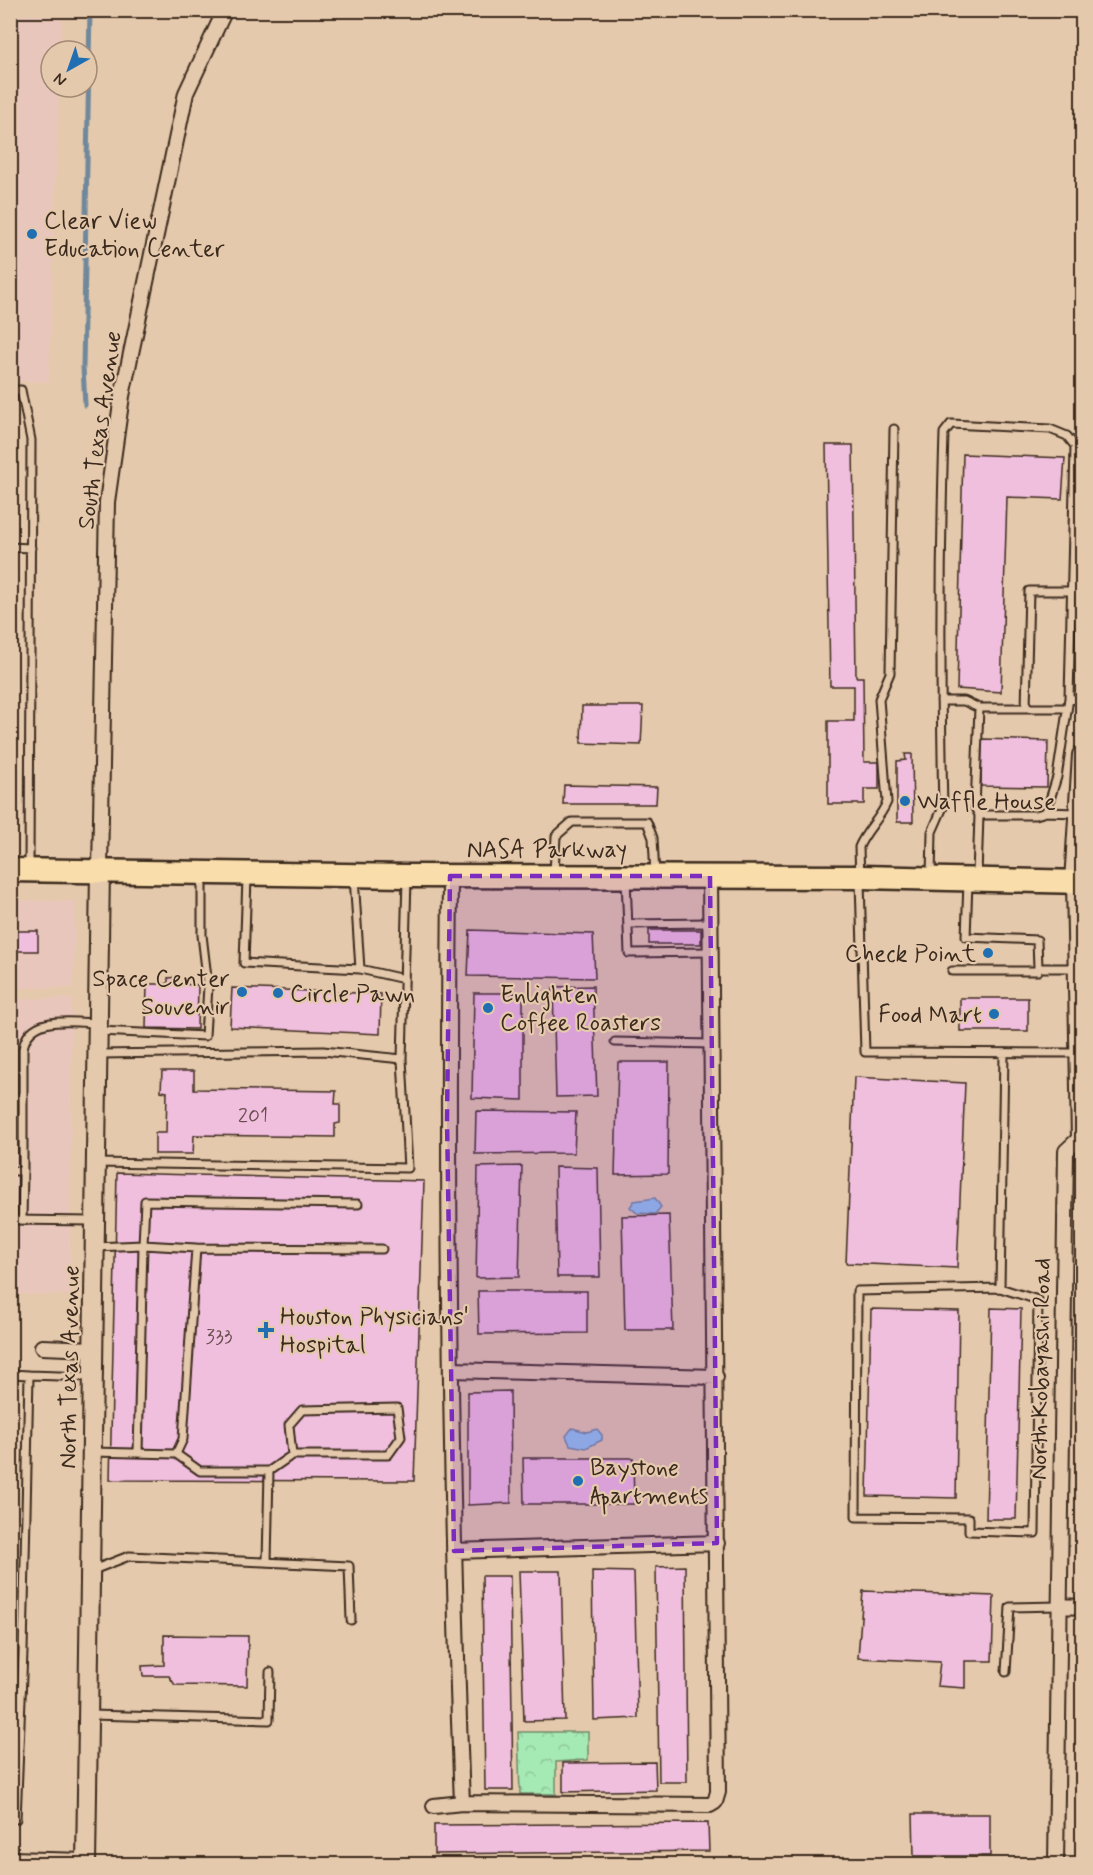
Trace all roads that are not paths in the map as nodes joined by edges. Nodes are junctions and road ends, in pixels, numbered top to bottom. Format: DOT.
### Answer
graph roads {
  1 [pos="13,10"];
  2 [pos="225,10"];
  3 [pos="10,14"];
  4 [pos="10,390"];
  5 [pos="894,429"];
  6 [pos="10,547"];
  7 [pos="31,548"];
  8 [pos="1072,591"];
  9 [pos="1069,698"];
  10 [pos="940,701"];
  11 [pos="1083,701"];
  12 [pos="979,708"];
  13 [pos="1026,708"];
  14 [pos="1067,708"];
  15 [pos="1083,755"];
  16 [pos="1046,812"];
  17 [pos="1078,814"];
  18 [pos="979,815"];
  19 [pos="20,870"];
  20 [pos="100,870"];
  21 [pos="202,872"];
  22 [pos="247,873"];
  23 [pos="354,875"];
  24 [pos="407,876"];
  25 [pos="450,876"];
  26 [pos="554,876"];
  27 [pos="626,876"];
  28 [pos="655,876"];
  29 [pos="710,876"];
  30 [pos="862,877"];
  31 [pos="931,878"];
  32 [pos="972,879"];
  33 [pos="1078,882"];
  34 [pos="710,923"];
  35 [pos="628,924"];
  36 [pos="661,944"];
  37 [pos="674,944"];
  38 [pos="711,952"];
  39 [pos="661,953"];
  40 [pos="674,953"];
  41 [pos="1038,968"];
  42 [pos="1076,968"];
  43 [pos="360,969"];
  44 [pos="952,971"];
  45 [pos="404,979"];
  46 [pos="98,1027"];
  47 [pos="615,1042"];
  48 [pos="712,1044"];
  49 [pos="1078,1053"];
  50 [pos="98,1054"];
  51 [pos="1004,1054"];
  52 [pos="402,1059"];
  53 [pos="1081,1136"];
  54 [pos="96,1163"];
  55 [pos="10,1171"];
  56 [pos="23,1171"];
  57 [pos="358,1204"];
  58 [pos="10,1220"];
  59 [pos="22,1220"];
  60 [pos="95,1221"];
  61 [pos="143,1245"];
  62 [pos="95,1247"];
  63 [pos="196,1248"];
  64 [pos="382,1249"];
  65 [pos="1000,1288"];
  66 [pos="42,1347"];
  67 [pos="93,1349"];
  68 [pos="451,1370"];
  69 [pos="10,1374"];
  70 [pos="29,1375"];
  71 [pos="93,1377"];
  72 [pos="716,1377"];
  73 [pos="92,1452"];
  74 [pos="138,1453"];
  75 [pos="176,1454"];
  76 [pos="292,1455"];
  77 [pos="269,1471"];
  78 [pos="717,1543"];
  79 [pos="454,1551"];
  80 [pos="267,1562"];
  81 [pos="90,1571"];
  82 [pos="1059,1606"];
  83 [pos="1083,1607"];
  84 [pos="351,1620"];
  85 [pos="270,1672"];
  86 [pos="1006,1672"];
  87 [pos="88,1714"];
  88 [pos="462,1803"];
  89 [pos="434,1806"];
  90 [pos="10,1818"];
  91 [pos="10,1859"];
  92 [pos="86,1863"];
  93 [pos="1056,1864"];
  1 -- 3 [label="lane"];
  2 -- 20 [label="street, South Texas Avenue"];
  4 -- 7 [label="lane"];
  5 -- 30 [label="lane"];
  6 -- 7 [label="lane"];
  7 -- 19 [label="lane"];
  8 -- 9 [label="lane"];
  8 -- 10 [label="lane"];
  8 -- 13 [label="lane"];
  9 -- 11 [label="lane"];
  9 -- 14 [label="lane"];
  10 -- 12 [label="lane"];
  10 -- 31 [label="lane"];
  12 -- 13 [label="lane"];
  12 -- 18 [label="lane"];
  13 -- 14 [label="lane"];
  14 -- 16 [label="lane"];
  15 -- 17 [label="street"];
  16 -- 17 [label="lane"];
  16 -- 18 [label="lane"];
  17 -- 33 [label="street"];
  18 -- 32 [label="lane"];
  19 -- 20 [label="main road, NASA Parkway"];
  20 -- 21 [label="main road, NASA Parkway"];
  20 -- 46 [label="street, North Texas Avenue"];
  21 -- 22 [label="main road, NASA Parkway"];
  21 -- 46 [label="lane"];
  22 -- 23 [label="main road, NASA Parkway"];
  22 -- 43 [label="lane"];
  23 -- 24 [label="main road, NASA Parkway"];
  23 -- 43 [label="lane"];
  24 -- 25 [label="main road, NASA Parkway"];
  24 -- 45 [label="lane"];
  25 -- 26 [label="main road, NASA Parkway"];
  25 -- 68 [label="street"];
  26 -- 27 [label="main road, NASA Parkway"];
  26 -- 28 [label="lane"];
  27 -- 28 [label="main road, NASA Parkway"];
  27 -- 35 [label="lane"];
  28 -- 29 [label="main road, NASA Parkway"];
  29 -- 30 [label="main road, NASA Parkway"];
  29 -- 34 [label="street"];
  30 -- 31 [label="main road, NASA Parkway"];
  30 -- 51 [label="lane"];
  31 -- 32 [label="main road, NASA Parkway"];
  32 -- 33 [label="main road, NASA Parkway"];
  32 -- 41 [label="lane"];
  33 -- 42 [label="street, North Kobayashi Road"];
  34 -- 35 [label="lane"];
  34 -- 38 [label="street"];
  35 -- 39 [label="lane"];
  36 -- 39 [label="lane"];
  37 -- 40 [label="lane"];
  38 -- 40 [label="lane"];
  38 -- 48 [label="street"];
  39 -- 40 [label="lane"];
  41 -- 42 [label="lane"];
  41 -- 44 [label="lane"];
  42 -- 49 [label="street, North Kobayashi Road"];
  43 -- 45 [label="lane"];
  45 -- 52 [label="lane"];
  46 -- 50 [label="street, North Texas Avenue"];
  46 -- 56 [label="lane"];
  47 -- 48 [label="lane"];
  48 -- 72 [label="street"];
  49 -- 51 [label="lane"];
  49 -- 53 [label="street, North Kobayashi Road"];
  50 -- 52 [label="lane"];
  50 -- 54 [label="street, North Texas Avenue"];
  51 -- 65 [label="lane"];
  52 -- 54 [label="lane"];
  53 -- 82 [label="street, North Kobayashi Road"];
  54 -- 60 [label="street, North Texas Avenue"];
  55 -- 56 [label="lane"];
  56 -- 59 [label="lane"];
  57 -- 61 [label="lane"];
  58 -- 59 [label="lane"];
  59 -- 60 [label="lane"];
  60 -- 62 [label="street, North Texas Avenue"];
  61 -- 62 [label="lane"];
  61 -- 63 [label="lane"];
  61 -- 74 [label="lane"];
  62 -- 67 [label="street, North Texas Avenue"];
  63 -- 64 [label="lane"];
  63 -- 75 [label="lane"];
  65 -- 65 [label="lane"];
  66 -- 67 [label="street"];
  67 -- 71 [label="street, North Texas Avenue"];
  68 -- 72 [label="street"];
  68 -- 79 [label="street"];
  69 -- 70 [label="lane"];
  70 -- 71 [label="lane"];
  70 -- 90 [label="lane"];
  71 -- 73 [label="street, North Texas Avenue"];
  72 -- 78 [label="street"];
  73 -- 74 [label="lane"];
  73 -- 81 [label="street, North Texas Avenue"];
  74 -- 75 [label="lane"];
  75 -- 77 [label="lane"];
  76 -- 76 [label="lane"];
  76 -- 77 [label="lane"];
  77 -- 80 [label="lane"];
  78 -- 79 [label="street"];
  78 -- 88 [label="street"];
  79 -- 88 [label="street"];
  80 -- 81 [label="lane"];
  80 -- 84 [label="lane"];
  81 -- 87 [label="street, North Texas Avenue"];
  82 -- 83 [label="street"];
  82 -- 86 [label="lane"];
  82 -- 93 [label="street, North Kobayashi Road"];
  85 -- 87 [label="lane"];
  87 -- 92 [label="street, North Texas Avenue"];
  88 -- 89 [label="street"];
  91 -- 92 [label="street"];
}
